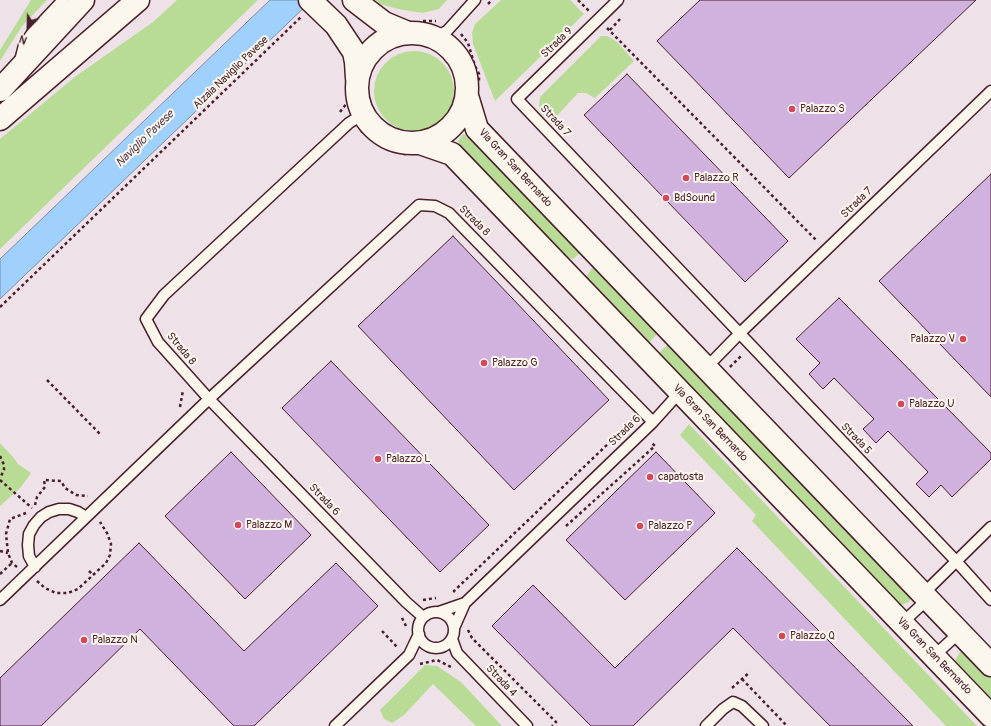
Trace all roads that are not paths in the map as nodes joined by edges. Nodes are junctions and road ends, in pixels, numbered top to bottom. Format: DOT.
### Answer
graph roads {
  1 [pos="63,0"];
  2 [pos="83,0"];
  3 [pos="138,0"];
  4 [pos="354,0"];
  5 [pos="475,0"];
  6 [pos="312,2"];
  7 [pos="613,2"];
  8 [pos="408,33"];
  9 [pos="434,37"];
  10 [pos="18,70"];
  11 [pos="357,82"];
  12 [pos="0,90"];
  13 [pos="991,91"];
  14 [pos="467,96"];
  15 [pos="517,99"];
  16 [pos="363,114"];
  17 [pos="0,119"];
  18 [pos="420,143"];
  19 [pos="740,333"];
  20 [pos="706,368"];
  21 [pos="680,392"];
  22 [pos="209,398"];
  23 [pos="653,422"];
  24 [pos="86,517"];
  25 [pos="991,528"];
  26 [pos="956,561"];
  27 [pos="35,567"];
  28 [pos="926,596"];
  29 [pos="0,600"];
  30 [pos="991,600"];
  31 [pos="465,603"];
  32 [pos="439,612"];
  33 [pos="423,617"];
  34 [pos="902,623"];
  35 [pos="454,628"];
  36 [pos="960,632"];
  37 [pos="419,634"];
  38 [pos="452,639"];
  39 [pos="431,647"];
  40 [pos="443,647"];
  41 [pos="457,653"];
  42 [pos="409,655"];
  43 [pos="934,656"];
  44 [pos="991,665"];
  45 [pos="991,716"];
  46 [pos="335,726"];
  47 [pos="527,726"];
  48 [pos="706,726"];
  49 [pos="763,726"];
  1 -- 10 [label="lane"];
  2 -- 10 [label="main road"];
  3 -- 17 [label="main road"];
  4 -- 8 [label="main road"];
  5 -- 9 [label="lane"];
  6 -- 11 [label="main road"];
  7 -- 15 [label="lane, Strada 9"];
  8 -- 9 [label="main road"];
  8 -- 11 [label="main road"];
  9 -- 14 [label="main road"];
  10 -- 12 [label="main road"];
  11 -- 16 [label="main road"];
  13 -- 19 [label="lane, Strada 7"];
  14 -- 18 [label="main road"];
  14 -- 20 [label="main road, Via Gran San Bernardo"];
  15 -- 19 [label="lane, Strada 7"];
  16 -- 18 [label="main road"];
  16 -- 22 [label="lane, Strada 8"];
  18 -- 21 [label="main road, Via Gran San Bernardo"];
  19 -- 20 [label="lane, Strada 7"];
  19 -- 26 [label="lane, Strada 5"];
  20 -- 28 [label="main road, Via Gran San Bernardo"];
  21 -- 23 [label="lane, Strada 6"];
  21 -- 34 [label="main road, Via Gran San Bernardo"];
  22 -- 23 [label="lane, Strada 8"];
  22 -- 24 [label="lane, Strada 8"];
  22 -- 33 [label="lane, Strada 6"];
  23 -- 31 [label="lane, Strada 6"];
  24 -- 27 [label="lane, Strada 8"];
  24 -- 27 [label="lane"];
  25 -- 26 [label="lane"];
  26 -- 28 [label="lane"];
  26 -- 30 [label="lane, Strada 5"];
  27 -- 29 [label="lane, Strada 8"];
  28 -- 34 [label="lane"];
  28 -- 36 [label="main road, Via Gran San Bernardo"];
  31 -- 32 [label="lane, Strada 6"];
  31 -- 35 [label="lane, Strada 6"];
  32 -- 33 [label="lane"];
  32 -- 35 [label="lane"];
  33 -- 37 [label="lane"];
  34 -- 43 [label="main road, Via Gran San Bernardo"];
  35 -- 38 [label="lane, Strada 4"];
  36 -- 43 [label="lane"];
  36 -- 44 [label="main road, Via Gran San Bernardo"];
  37 -- 39 [label="lane"];
  37 -- 42 [label="lane"];
  38 -- 40 [label="lane"];
  38 -- 41 [label="lane, Strada 4"];
  39 -- 40 [label="lane, Strada 4"];
  39 -- 42 [label="lane"];
  40 -- 41 [label="lane, Strada 4"];
  41 -- 47 [label="lane, Strada 4"];
  42 -- 46 [label="lane"];
  43 -- 45 [label="main road, Via Gran San Bernardo"];
  48 -- 49 [label="lane"];
}
